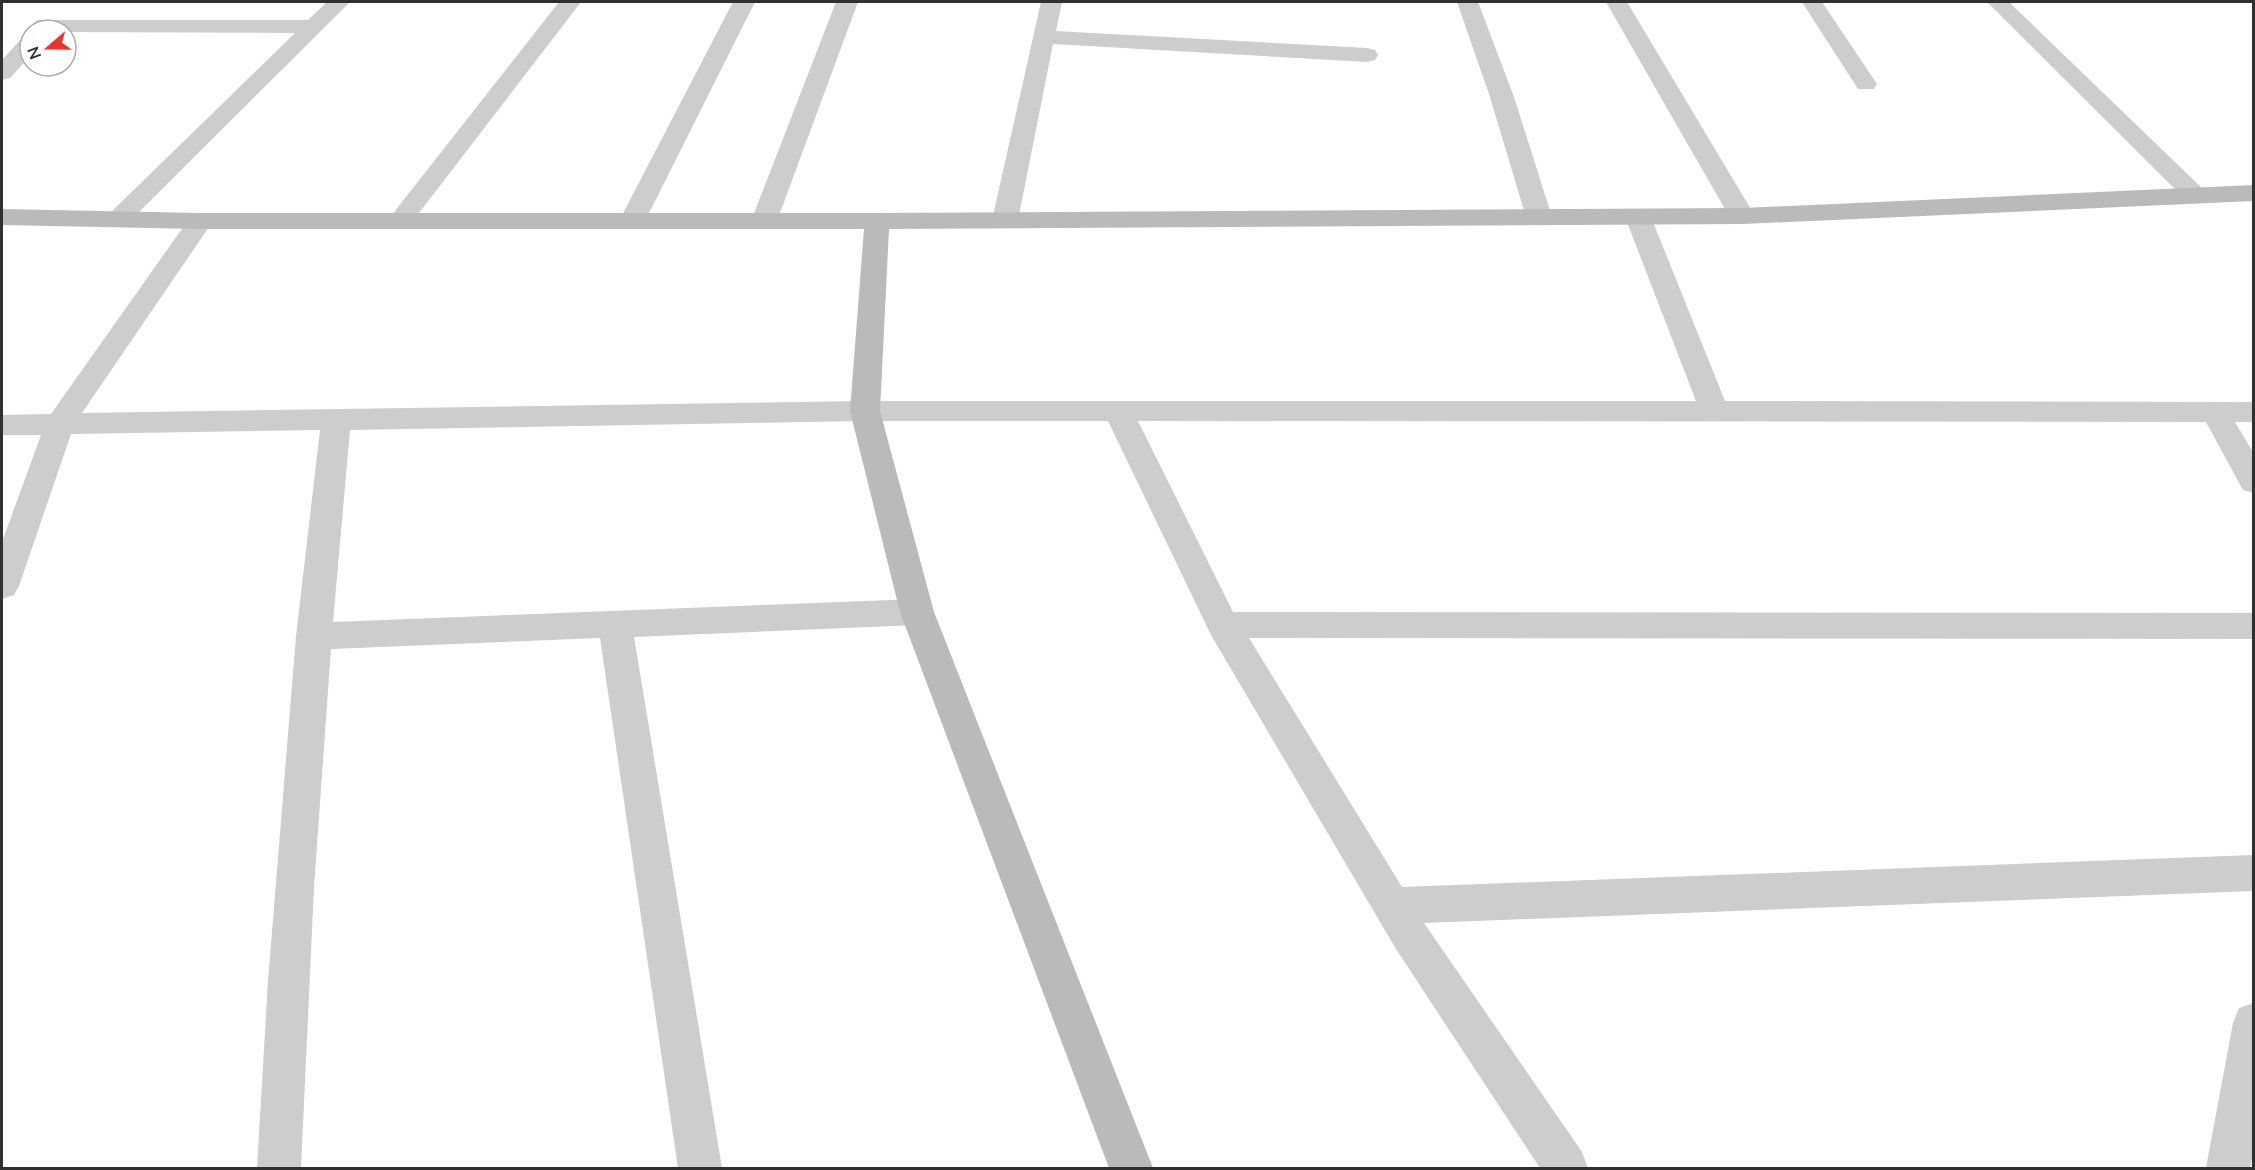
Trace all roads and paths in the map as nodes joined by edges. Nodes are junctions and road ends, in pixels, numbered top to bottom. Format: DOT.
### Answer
graph roads {
  1 [pos="63,2"];
  2 [pos="339,2"];
  3 [pos="570,2"];
  4 [pos="744,2"];
  5 [pos="847,2"];
  6 [pos="1051,2"];
  7 [pos="1467,2"];
  8 [pos="1616,2"];
  9 [pos="1812,2"];
  10 [pos="1997,2"];
  11 [pos="50,18"];
  12 [pos="78,27"];
  13 [pos="315,27"];
  14 [pos="1042,37"];
  15 [pos="1367,55"];
  16 [pos="18,56"];
  17 [pos="2,73"];
  18 [pos="1866,84"];
  19 [pos="2253,193"];
  20 [pos="2196,196"];
  21 [pos="1742,216"];
  22 [pos="2,217"];
  23 [pos="1638,217"];
  24 [pos="1539,218"];
  25 [pos="118,219"];
  26 [pos="400,220"];
  27 [pos="1005,220"];
  28 [pos="200,221"];
  29 [pos="632,221"];
  30 [pos="764,221"];
  31 [pos="877,221"];
  32 [pos="865,411"];
  33 [pos="1118,412"];
  34 [pos="2253,412"];
  35 [pos="1715,413"];
  36 [pos="2216,414"];
  37 [pos="336,421"];
  38 [pos="2,425"];
  39 [pos="59,425"];
  40 [pos="2253,482"];
  41 [pos="2,586"];
  42 [pos="917,612"];
  43 [pos="615,625"];
  44 [pos="1223,625"];
  45 [pos="2253,626"];
  46 [pos="313,636"];
  47 [pos="2253,873"];
  48 [pos="1393,906"];
  49 [pos="2253,1023"];
  50 [pos="279,1168"];
  51 [pos="700,1168"];
  52 [pos="1131,1168"];
  53 [pos="1566,1168"];
  54 [pos="2228,1168"];
  1 -- 11 [label="street"];
  2 -- 13 [label="street"];
  3 -- 26 [label="street"];
  4 -- 29 [label="street"];
  5 -- 30 [label="street"];
  6 -- 14 [label="street"];
  7 -- 24 [label="street"];
  8 -- 21 [label="street"];
  9 -- 18 [label="street"];
  10 -- 20 [label="street"];
  12 -- 13 [label="street"];
  13 -- 25 [label="street"];
  14 -- 15 [label="street"];
  14 -- 27 [label="street"];
  16 -- 17 [label="street"];
  19 -- 20 [label="street"];
  20 -- 21 [label="street"];
  21 -- 23 [label="street"];
  22 -- 25 [label="street"];
  23 -- 24 [label="street"];
  23 -- 35 [label="street"];
  24 -- 27 [label="street"];
  25 -- 28 [label="street"];
  26 -- 28 [label="street"];
  26 -- 29 [label="street"];
  27 -- 31 [label="street"];
  28 -- 39 [label="street"];
  29 -- 30 [label="street"];
  30 -- 31 [label="street"];
  31 -- 32 [label="street"];
  32 -- 33 [label="street"];
  32 -- 37 [label="street"];
  32 -- 42 [label="street"];
  33 -- 35 [label="street"];
  33 -- 44 [label="street"];
  34 -- 36 [label="street"];
  35 -- 36 [label="street"];
  36 -- 40 [label="street"];
  37 -- 39 [label="street"];
  37 -- 46 [label="street"];
  38 -- 39 [label="street"];
  39 -- 41 [label="street"];
  42 -- 43 [label="street"];
  42 -- 52 [label="street"];
  43 -- 46 [label="street"];
  43 -- 51 [label="street"];
  44 -- 45 [label="street"];
  44 -- 48 [label="street"];
  46 -- 50 [label="street"];
  47 -- 48 [label="street"];
  48 -- 53 [label="street"];
  49 -- 54 [label="street"];
}
